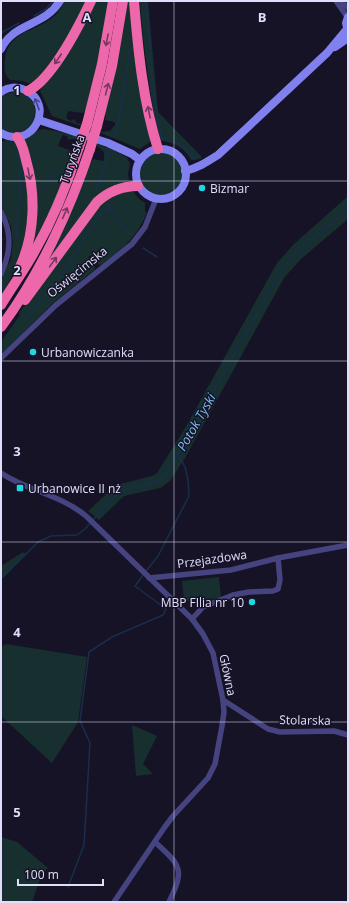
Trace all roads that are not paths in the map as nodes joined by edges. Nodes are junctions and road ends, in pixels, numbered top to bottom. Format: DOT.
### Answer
graph roads {
  1 [pos="60,1"];
  2 [pos="91,1"];
  3 [pos="113,1"];
  4 [pos="123,1"];
  5 [pos="134,1"];
  6 [pos="336,1"];
  7 [pos="340,1"];
  8 [pos="348,8"];
  9 [pos="348,17"];
  10 [pos="347,30"];
  11 [pos="348,38"];
  12 [pos="1,48"];
  13 [pos="326,53"];
  14 [pos="2,88"];
  15 [pos="28,91"];
  16 [pos="39,120"];
  17 [pos="92,125"];
  18 [pos="1,133"];
  19 [pos="17,137"];
  20 [pos="158,149"];
  21 [pos="140,160"];
  22 [pos="185,171"];
  23 [pos="138,186"];
  24 [pos="156,199"];
  25 [pos="1,212"];
  26 [pos="1,274"];
  27 [pos="4,301"];
  28 [pos="11,314"];
  29 [pos="1,327"];
  30 [pos="1,358"];
  31 [pos="1,473"];
  32 [pos="348,545"];
  33 [pos="278,558"];
  34 [pos="149,578"];
  35 [pos="192,619"];
  36 [pos="223,700"];
  37 [pos="348,735"];
  38 [pos="155,842"];
  39 [pos="114,902"];
  40 [pos="168,902"];
  1 -- 12 [label="street"];
  2 -- 15 [label="highway, one-way"];
  3 -- 17 [label="highway, Turyńska, one-way"];
  17 -- 4 [label="highway, Turyńska, one-way"];
  20 -- 5 [label="highway, one-way"];
  6 -- 9 [label="street"];
  7 -- 8 [label="street"];
  9 -- 10 [label="street"];
  10 -- 13 [label="street"];
  11 -- 13 [label="street"];
  13 -- 22 [label="street"];
  14 -- 15 [label="street"];
  16 -- 15 [label="street, one-way"];
  16 -- 19 [label="street"];
  16 -- 21 [label="street"];
  17 -- 27 [label="highway, Turyńska, bridge"];
  28 -- 17 [label="highway, Turyńska, one-way, bridge"];
  18 -- 19 [label="street"];
  19 -- 27 [label="highway, one-way"];
  20 -- 21 [label="street"];
  20 -- 22 [label="street"];
  21 -- 23 [label="street"];
  22 -- 24 [label="street"];
  23 -- 24 [label="street"];
  28 -- 23 [label="highway, one-way"];
  24 -- 30 [label="street, Oświęcimska"];
  25 -- 26 [label="street"];
  28 -- 29 [label="highway"];
  31 -- 34 [label="street, Główna"];
  32 -- 33 [label="street, Przejazdowa"];
  33 -- 34 [label="street, Przejazdowa"];
  33 -- 35 [label="street"];
  34 -- 35 [label="street, Główna"];
  35 -- 36 [label="street, Główna"];
  36 -- 37 [label="street, Stolarska"];
  36 -- 38 [label="street, Główna"];
  38 -- 39 [label="street, Główna"];
  38 -- 40 [label="street"];
}
